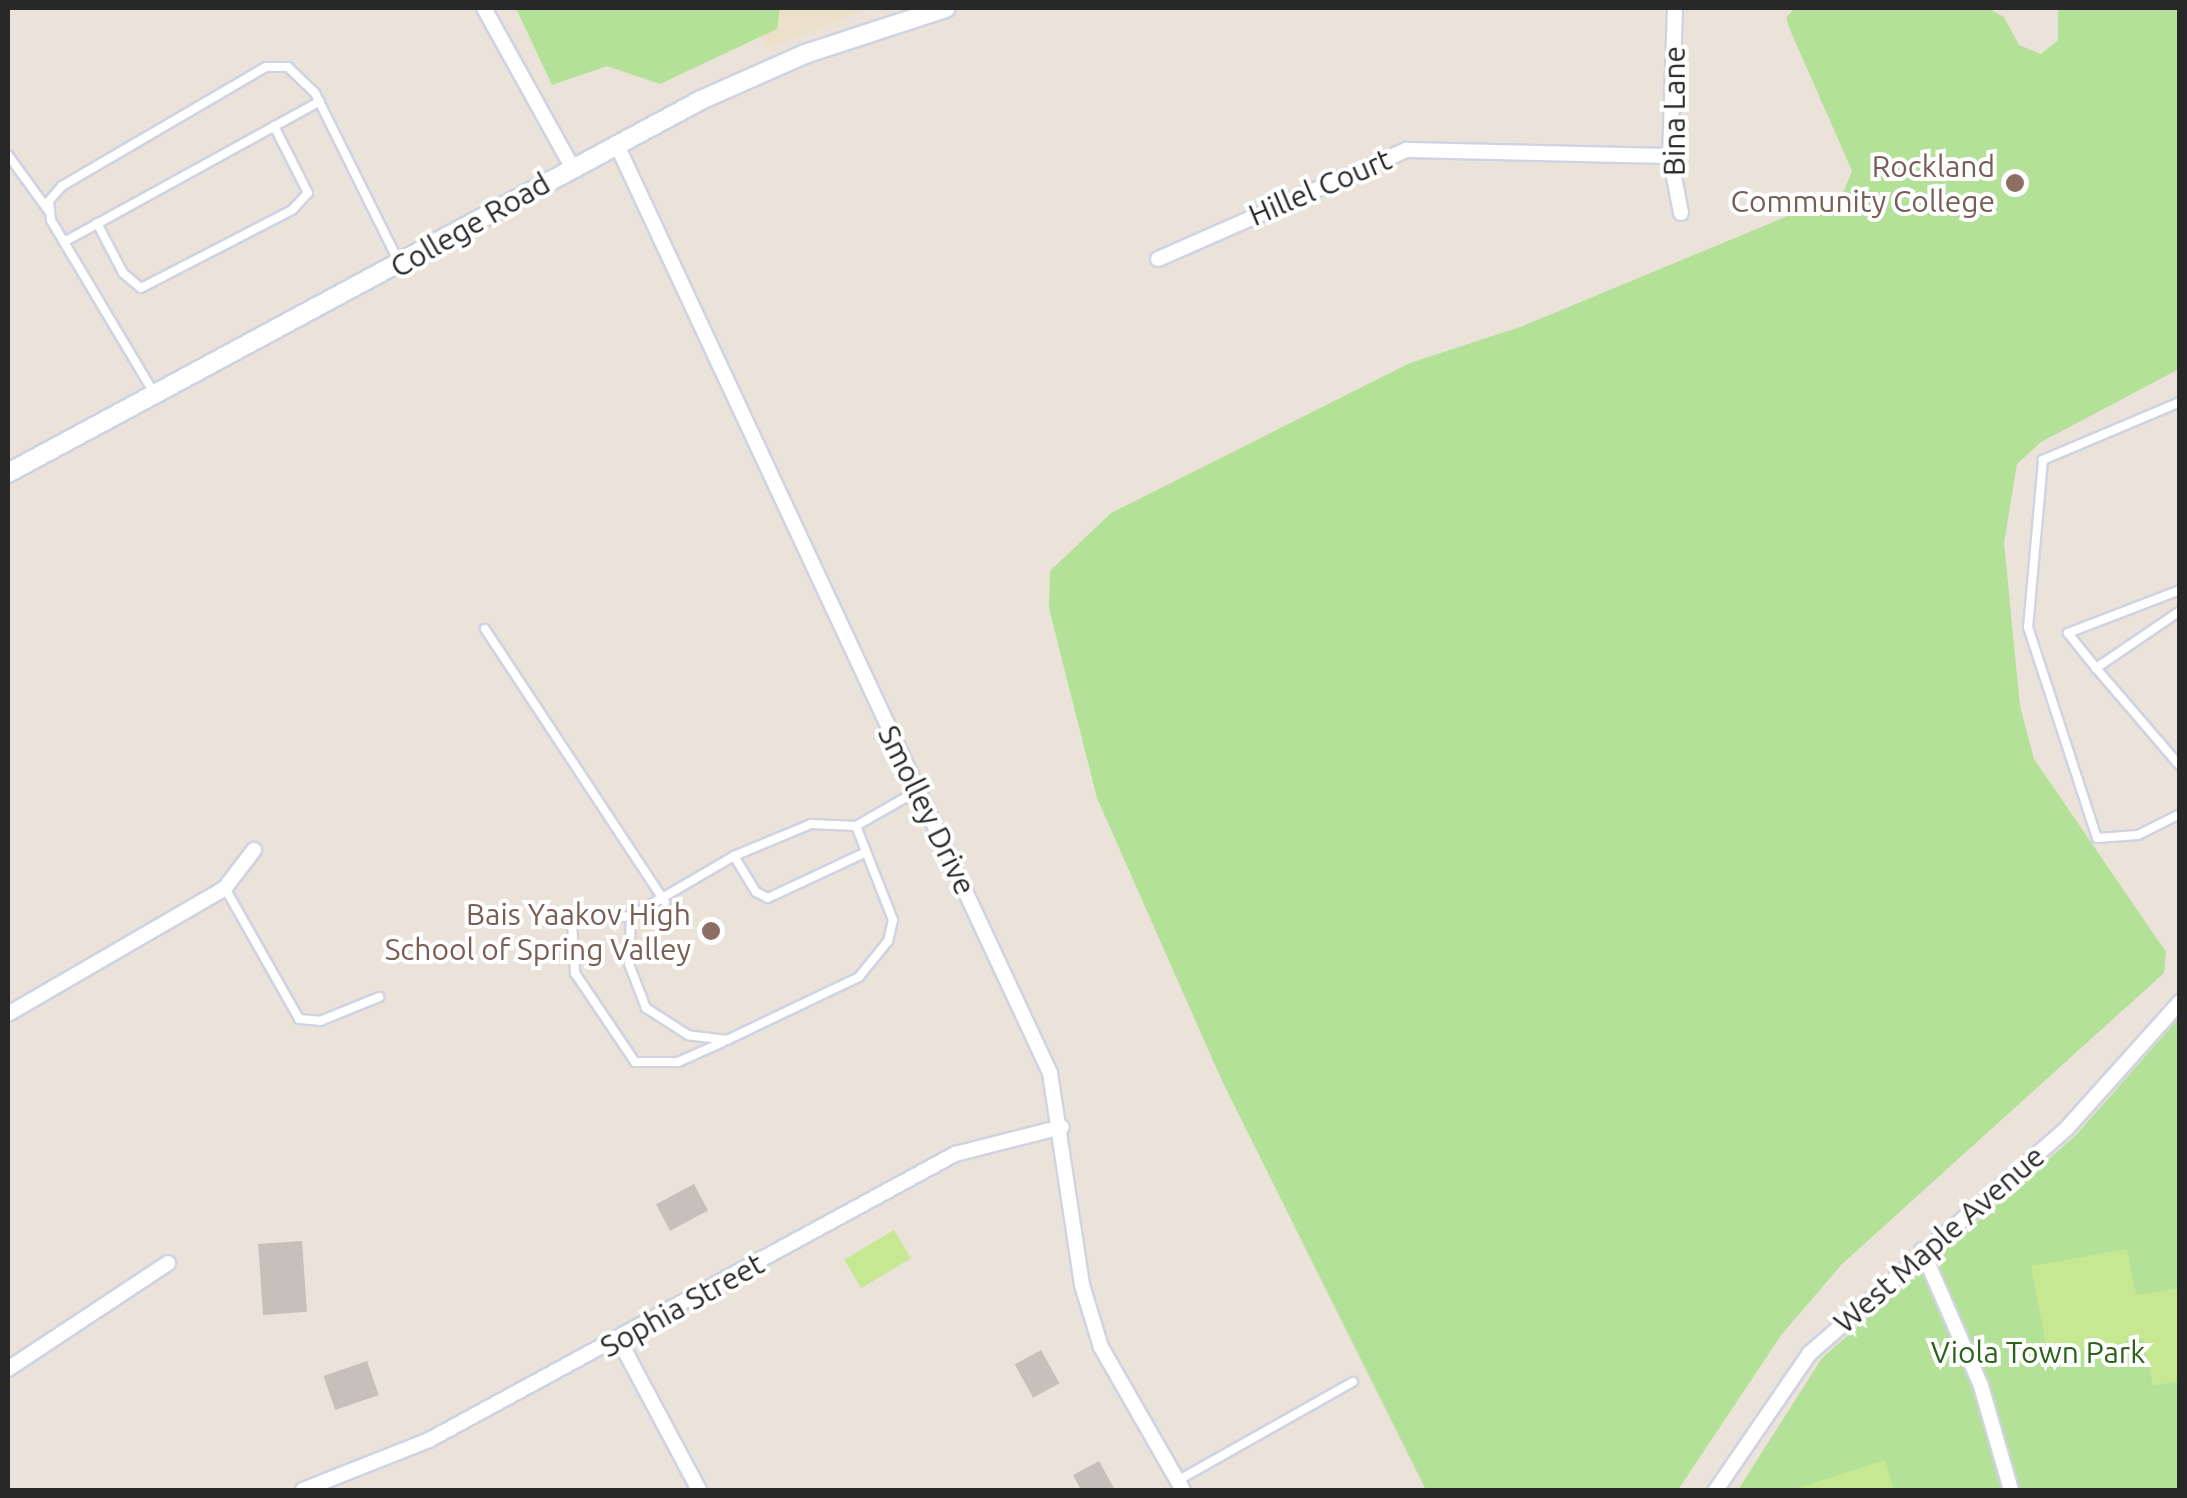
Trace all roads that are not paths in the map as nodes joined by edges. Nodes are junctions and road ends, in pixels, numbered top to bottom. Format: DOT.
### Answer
graph roads {
  1 [pos="484,8"];
  2 [pos="946,8"];
  3 [pos="1675,8"];
  4 [pos="320,102"];
  5 [pos="274,126"];
  6 [pos="616,143"];
  7 [pos="8,155"];
  8 [pos="1670,156"];
  9 [pos="572,167"];
  10 [pos="48,210"];
  11 [pos="1681,214"];
  12 [pos="97,223"];
  13 [pos="64,242"];
  14 [pos="1158,258"];
  15 [pos="400,266"];
  16 [pos="154,394"];
  17 [pos="2180,402"];
  18 [pos="8,474"];
  19 [pos="2180,590"];
  20 [pos="2180,611"];
  21 [pos="485,630"];
  22 [pos="2096,668"];
  23 [pos="2180,766"];
  24 [pos="917,791"];
  25 [pos="2180,814"];
  26 [pos="856,826"];
  27 [pos="254,850"];
  28 [pos="864,853"];
  29 [pos="734,856"];
  30 [pos="226,888"];
  31 [pos="664,902"];
  32 [pos="631,916"];
  33 [pos="379,998"];
  34 [pos="2180,1002"];
  35 [pos="8,1014"];
  36 [pos="727,1040"];
  37 [pos="1062,1126"];
  38 [pos="1922,1250"];
  39 [pos="168,1263"];
  40 [pos="619,1340"];
  41 [pos="8,1369"];
  42 [pos="1354,1382"];
  43 [pos="1180,1486"];
  44 [pos="303,1490"];
  45 [pos="699,1490"];
  46 [pos="1716,1490"];
  47 [pos="2011,1490"];
  1 -- 9 [label="street"];
  2 -- 6 [label="street, College Road"];
  3 -- 8 [label="street, Bina Lane"];
  4 -- 5 [label="lane"];
  4 -- 10 [label="lane"];
  4 -- 15 [label="lane"];
  5 -- 12 [label="lane"];
  5 -- 12 [label="lane"];
  6 -- 9 [label="street, College Road"];
  6 -- 24 [label="street, Smolley Drive"];
  7 -- 10 [label="lane"];
  8 -- 11 [label="street, Bina Lane"];
  8 -- 14 [label="street, Hillel Court"];
  9 -- 15 [label="street, College Road"];
  10 -- 13 [label="lane"];
  12 -- 13 [label="lane"];
  13 -- 16 [label="lane"];
  15 -- 16 [label="street, College Road"];
  16 -- 18 [label="street, College Road"];
  17 -- 25 [label="lane"];
  19 -- 22 [label="lane"];
  20 -- 22 [label="lane"];
  21 -- 31 [label="lane"];
  22 -- 23 [label="lane"];
  24 -- 26 [label="lane"];
  24 -- 37 [label="street, Smolley Drive"];
  26 -- 28 [label="lane"];
  26 -- 29 [label="lane"];
  27 -- 30 [label="street"];
  28 -- 29 [label="lane"];
  28 -- 36 [label="lane"];
  29 -- 31 [label="lane"];
  30 -- 33 [label="lane"];
  30 -- 35 [label="street"];
  31 -- 32 [label="lane"];
  32 -- 36 [label="lane"];
  32 -- 36 [label="lane"];
  34 -- 38 [label="street, West Maple Avenue"];
  37 -- 40 [label="street, Sophia Street"];
  37 -- 43 [label="street, Smolley Drive"];
  38 -- 46 [label="street, West Maple Avenue"];
  38 -- 47 [label="street"];
  39 -- 41 [label="street"];
  40 -- 44 [label="street, Sophia Street"];
  40 -- 45 [label="street"];
  42 -- 43 [label="lane"];
}
